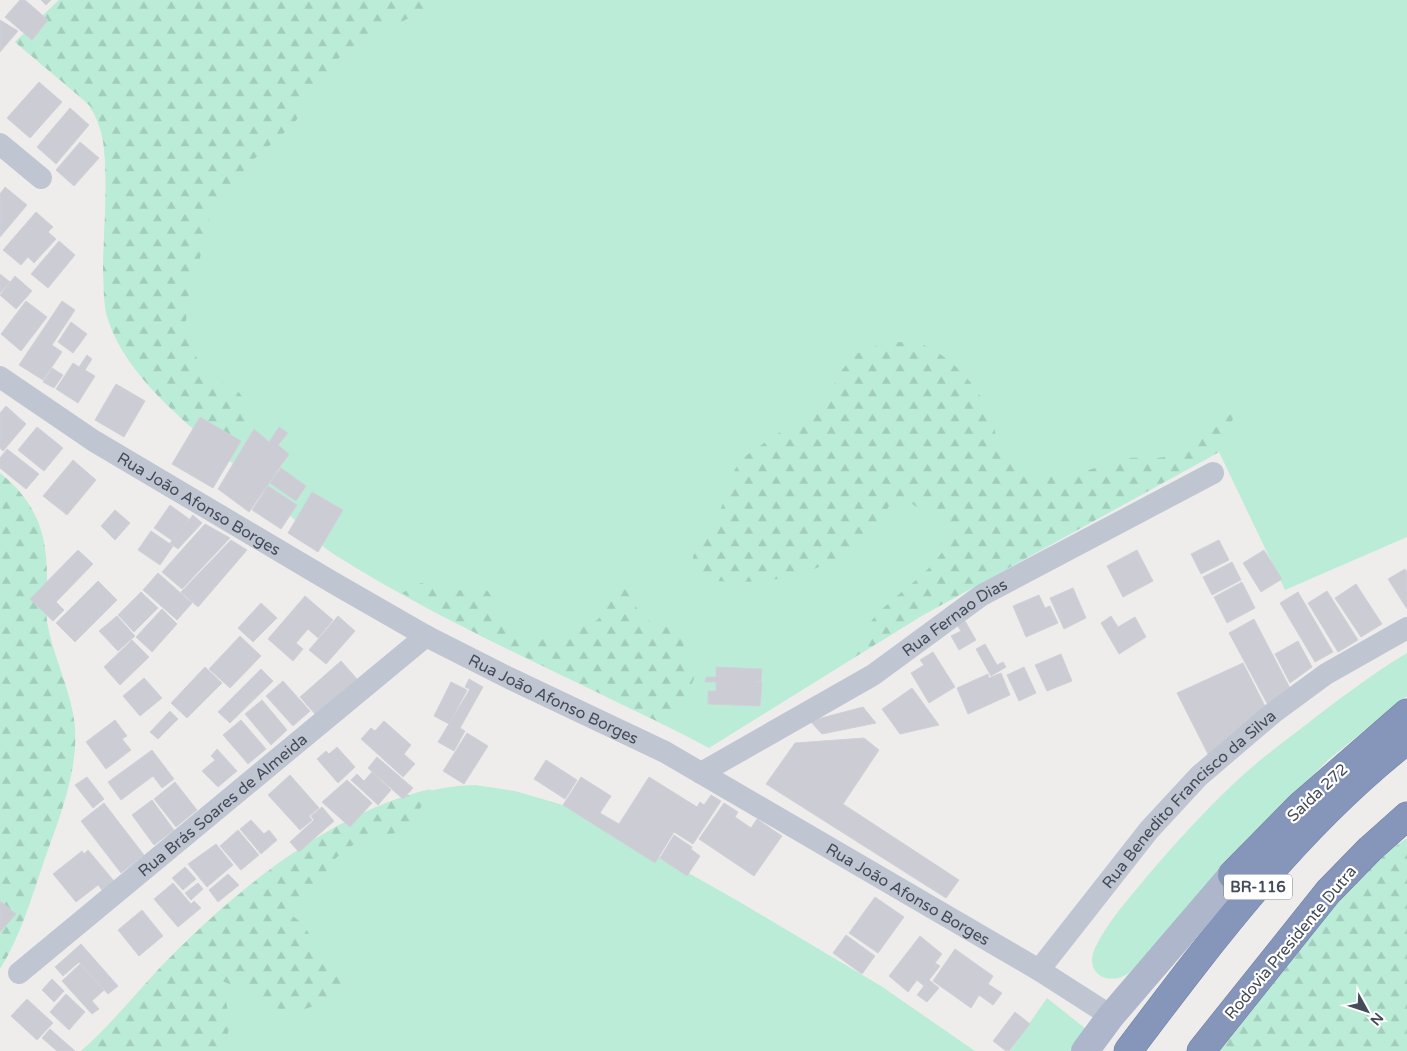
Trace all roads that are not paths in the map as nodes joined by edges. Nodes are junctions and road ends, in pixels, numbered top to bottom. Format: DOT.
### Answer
graph roads {
  1 [pos="0,144"];
  2 [pos="42,178"];
  3 [pos="0,377"];
  4 [pos="1213,473"];
  5 [pos="1407,628"];
  6 [pos="426,636"];
  7 [pos="1407,714"];
  8 [pos="1407,740"];
  9 [pos="701,773"];
  10 [pos="1407,816"];
  11 [pos="1232,875"];
  12 [pos="1039,970"];
  13 [pos="19,973"];
  14 [pos="1111,1016"];
  15 [pos="1085,1051"];
  16 [pos="1128,1051"];
  17 [pos="1200,1051"];
  1 -- 2 [label="street"];
  3 -- 6 [label="street, Rua João Afonso Borges"];
  4 -- 9 [label="street, Rua Fernao Dias"];
  5 -- 12 [label="street, Rua Benedito Francisco da Silva"];
  6 -- 9 [label="street, Rua João Afonso Borges"];
  6 -- 13 [label="street, Rua Brás Soares de Almeida"];
  7 -- 11 [label="highway, Saída 272"];
  8 -- 16 [label="highway, BR-116"];
  9 -- 12 [label="street, Rua João Afonso Borges"];
  10 -- 17 [label="highway, Rodovia Presidente Dutra / BR-116"];
  11 -- 14 [label="main road"];
  12 -- 14 [label="street, Rua João Afonso Borges"];
  14 -- 15 [label="main road"];
}
